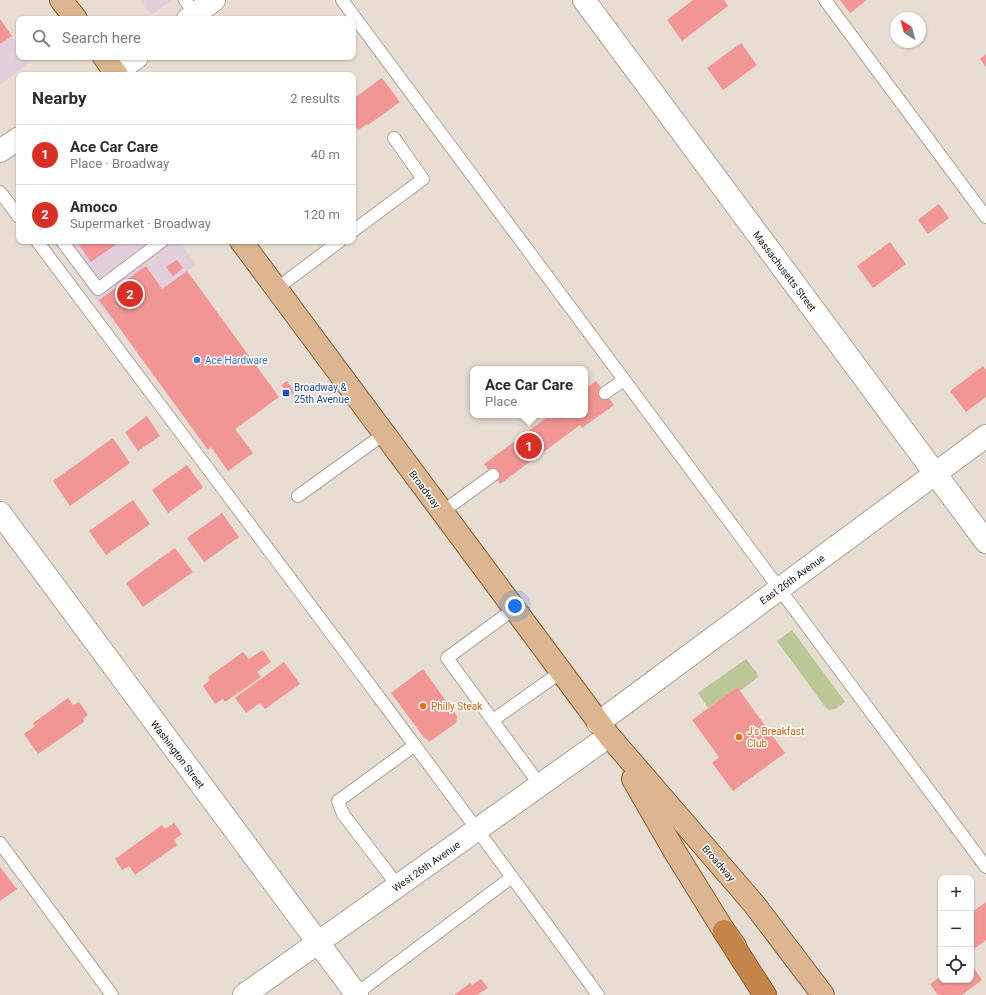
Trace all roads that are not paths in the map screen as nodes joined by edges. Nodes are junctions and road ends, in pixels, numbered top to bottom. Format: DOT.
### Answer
graph roads {
  1 [pos="61,0"];
  2 [pos="214,0"];
  3 [pos="342,0"];
  4 [pos="584,0"];
  5 [pos="825,0"];
  6 [pos="190,11"];
  7 [pos="74,16"];
  8 [pos="354,16"];
  9 [pos="356,19"];
  10 [pos="131,60"];
  11 [pos="112,70"];
  12 [pos="394,138"];
  13 [pos="16,140"];
  14 [pos="0,151"];
  15 [pos="0,192"];
  16 [pos="16,213"];
  17 [pos="986,217"];
  18 [pos="356,229"];
  19 [pos="39,244"];
  20 [pos="64,244"];
  21 [pos="158,244"];
  22 [pos="243,244"];
  23 [pos="336,244"];
  24 [pos="276,289"];
  25 [pos="624,380"];
  26 [pos="605,393"];
  27 [pos="384,434"];
  28 [pos="986,436"];
  29 [pos="936,474"];
  30 [pos="493,475"];
  31 [pos="298,496"];
  32 [pos="442,512"];
  33 [pos="0,513"];
  34 [pos="986,542"];
  35 [pos="780,589"];
  36 [pos="514,609"];
  37 [pos="561,672"];
  38 [pos="493,720"];
  39 [pos="603,730"];
  40 [pos="414,745"];
  41 [pos="540,785"];
  42 [pos="477,830"];
  43 [pos="0,843"];
  44 [pos="986,867"];
  45 [pos="512,877"];
  46 [pos="398,886"];
  47 [pos="724,931"];
  48 [pos="318,943"];
  49 [pos="112,995"];
  50 [pos="244,995"];
  51 [pos="357,995"];
  52 [pos="598,995"];
  53 [pos="765,995"];
  54 [pos="772,995"];
  55 [pos="823,995"];
  1 -- 7 [label="main road"];
  2 -- 6 [label="street"];
  3 -- 8 [label="lane"];
  4 -- 29 [label="street, Massachusetts Street"];
  5 -- 17 [label="lane"];
  9 -- 25 [label="lane"];
  10 -- 11 [label="street"];
  12 -- 18 [label="lane"];
  13 -- 14 [label="street"];
  15 -- 16 [label="lane"];
  19 -- 40 [label="lane"];
  20 -- 21 [label="lane"];
  22 -- 24 [label="main road, Broadway"];
  23 -- 24 [label="lane"];
  24 -- 27 [label="main road, Broadway"];
  25 -- 26 [label="lane"];
  25 -- 35 [label="lane"];
  27 -- 31 [label="lane"];
  27 -- 32 [label="main road, Broadway"];
  28 -- 29 [label="street, East 26th Avenue"];
  29 -- 34 [label="street, Massachusetts Street"];
  29 -- 35 [label="street, East 26th Avenue"];
  30 -- 32 [label="lane"];
  32 -- 36 [label="main road, Broadway"];
  33 -- 48 [label="street, Washington Street"];
  35 -- 39 [label="street, East 26th Avenue"];
  35 -- 44 [label="lane"];
  36 -- 37 [label="main road, Broadway"];
  36 -- 38 [label="lane"];
  37 -- 38 [label="lane"];
  37 -- 39 [label="main road, Broadway"];
  38 -- 41 [label="lane"];
  39 -- 41 [label="street, West 26th Avenue"];
  39 -- 47 [label="main road, Broadway"];
  39 -- 55 [label="main road, Broadway"];
  40 -- 42 [label="lane"];
  40 -- 46 [label="lane"];
  41 -- 42 [label="street, West 26th Avenue"];
  42 -- 45 [label="lane"];
  42 -- 46 [label="street, West 26th Avenue"];
  43 -- 49 [label="lane"];
  45 -- 51 [label="lane"];
  45 -- 52 [label="lane"];
  46 -- 48 [label="street, West 26th Avenue"];
  47 -- 53 [label="highway"];
  47 -- 54 [label="main road, Broadway"];
  48 -- 50 [label="street, West 26th Avenue"];
  48 -- 51 [label="street, Washington Street"];
}
